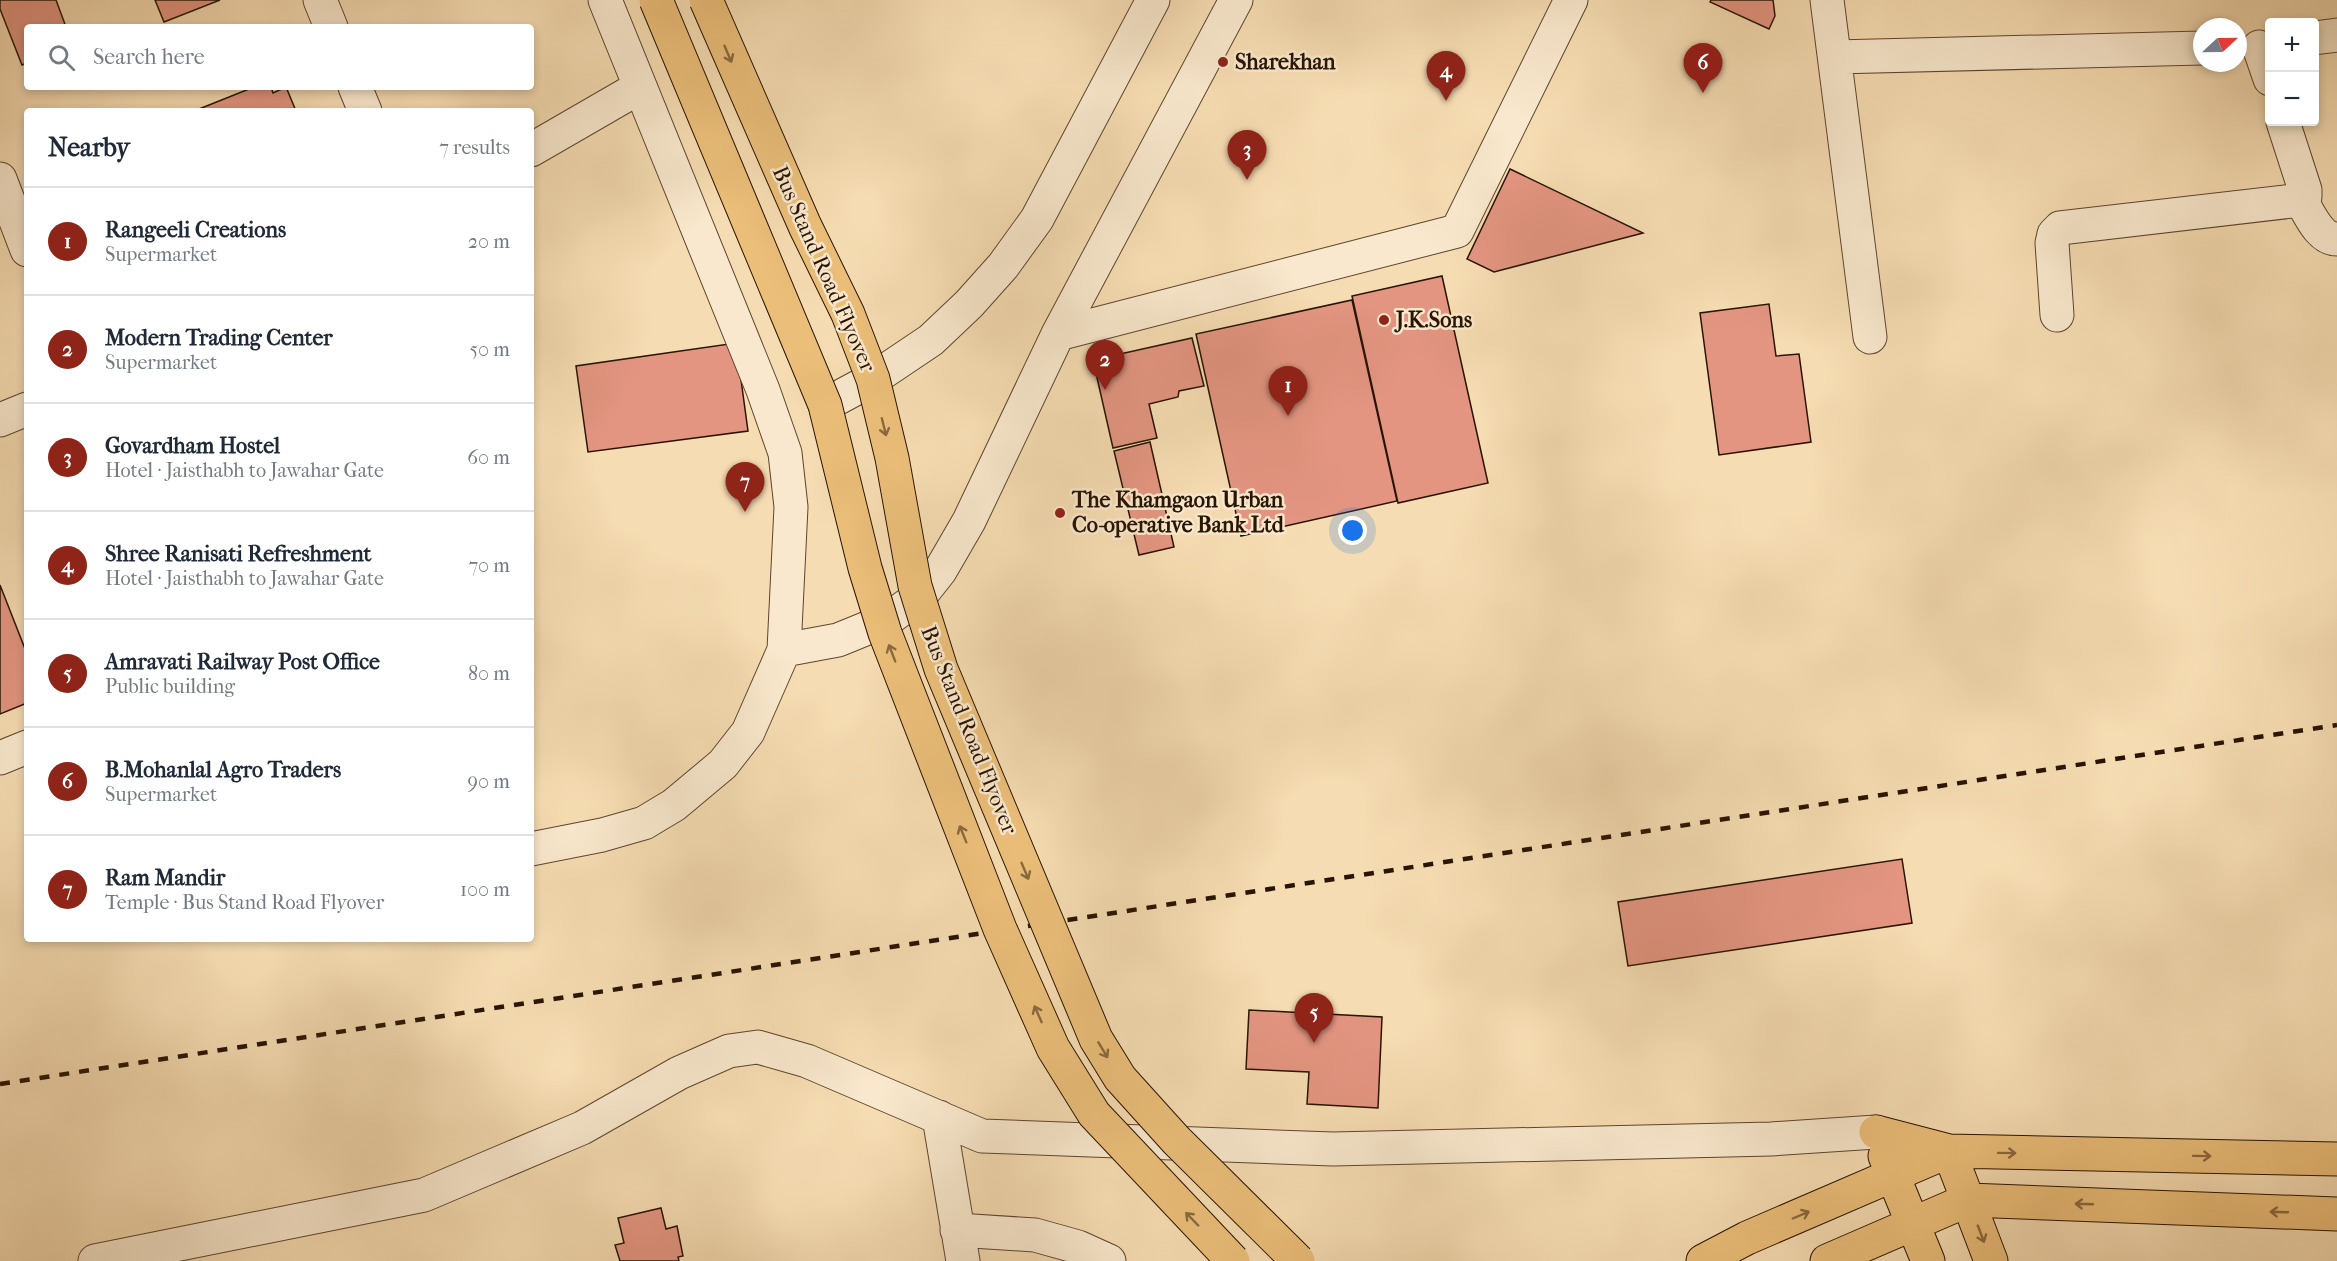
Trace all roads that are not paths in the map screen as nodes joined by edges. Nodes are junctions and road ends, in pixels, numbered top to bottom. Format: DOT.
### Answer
graph roads {
  1 [pos="320,0"];
  2 [pos="605,0"];
  3 [pos="656,0"];
  4 [pos="706,0"];
  5 [pos="1153,0"];
  6 [pos="1236,0"];
  7 [pos="1571,0"];
  8 [pos="1827,0"];
  9 [pos="330,24"];
  10 [pos="2337,35"];
  11 [pos="2319,37"];
  12 [pos="2255,46"];
  13 [pos="2193,48"];
  14 [pos="1835,57"];
  15 [pos="2267,72"];
  16 [pos="640,87"];
  17 [pos="356,90"];
  18 [pos="364,108"];
  19 [pos="2284,126"];
  20 [pos="534,148"];
  21 [pos="0,179"];
  22 [pos="2301,200"];
  23 [pos="2337,239"];
  24 [pos="24,242"];
  25 [pos="2057,315"];
  26 [pos="1058,334"];
  27 [pos="1870,337"];
  28 [pos="873,379"];
  29 [pos="825,405"];
  30 [pos="24,411"];
  31 [pos="0,420"];
  32 [pos="784,650"];
  33 [pos="24,748"];
  34 [pos="0,758"];
  35 [pos="534,848"];
  36 [pos="939,1117"];
  37 [pos="1876,1132"];
  38 [pos="1949,1151"];
  39 [pos="2337,1159"];
  40 [pos="1893,1176"];
  41 [pos="1968,1200"];
  42 [pos="2337,1214"];
  43 [pos="1912,1222"];
  44 [pos="960,1245"];
  45 [pos="95,1261"];
  46 [pos="1109,1261"];
  47 [pos="1233,1261"];
  48 [pos="1298,1261"];
  49 [pos="1703,1261"];
  50 [pos="1827,1261"];
  51 [pos="1928,1261"];
  52 [pos="1991,1261"];
  1 -- 9 [label="street"];
  2 -- 16 [label="street"];
  3 -- 29 [label="main road, Bus Stand Road Flyover, bridge"];
  4 -- 28 [label="main road, Bus Stand Road Flyover, one-way, bridge"];
  5 -- 28 [label="street"];
  6 -- 26 [label="street"];
  7 -- 26 [label="street"];
  8 -- 14 [label="street"];
  10 -- 11 [label="street"];
  12 -- 15 [label="street"];
  13 -- 14 [label="street"];
  14 -- 27 [label="street"];
  16 -- 20 [label="street"];
  16 -- 32 [label="street"];
  17 -- 18 [label="street"];
  19 -- 22 [label="street"];
  21 -- 24 [label="street"];
  22 -- 23 [label="street"];
  22 -- 25 [label="street"];
  26 -- 32 [label="street"];
  28 -- 29 [label="street"];
  28 -- 48 [label="main road, Bus Stand Road Flyover, one-way, bridge"];
  47 -- 29 [label="main road, Bus Stand Road Flyover, one-way, bridge"];
  30 -- 31 [label="street"];
  32 -- 35 [label="street"];
  33 -- 34 [label="street"];
  36 -- 37 [label="street"];
  36 -- 44 [label="street"];
  36 -- 45 [label="street"];
  37 -- 38 [label="main road"];
  37 -- 40 [label="main road"];
  38 -- 39 [label="main road, one-way"];
  38 -- 40 [label="main road"];
  38 -- 41 [label="main road"];
  40 -- 43 [label="main road"];
  49 -- 40 [label="main road, one-way"];
  42 -- 41 [label="main road, one-way"];
  41 -- 43 [label="main road"];
  41 -- 52 [label="main road, one-way"];
  43 -- 50 [label="main road"];
  43 -- 51 [label="main road"];
  44 -- 46 [label="street"];
}
